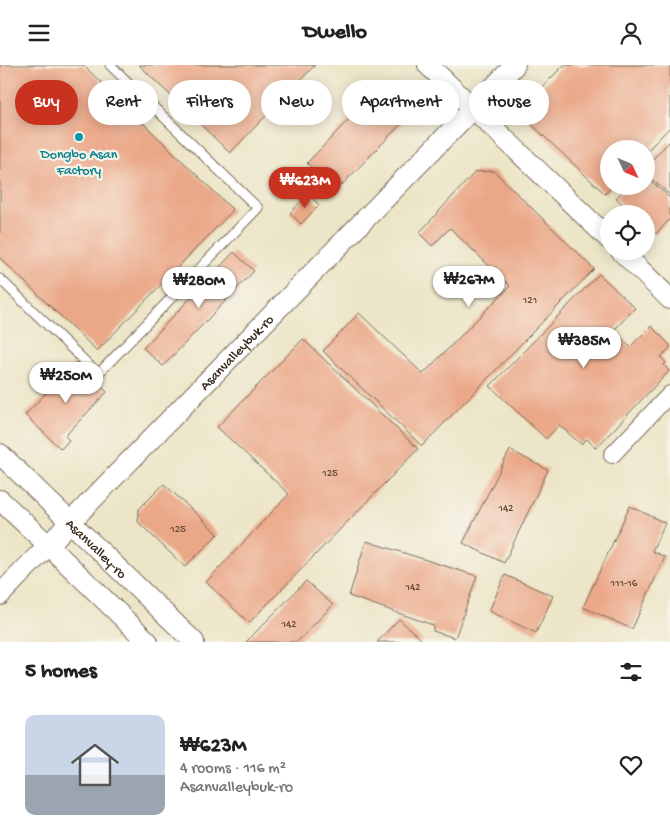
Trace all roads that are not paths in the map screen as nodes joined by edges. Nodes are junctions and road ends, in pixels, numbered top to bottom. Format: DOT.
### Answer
graph roads {
  1 [pos="110,65"];
  2 [pos="428,65"];
  3 [pos="515,65"];
  4 [pos="501,80"];
  5 [pos="469,104"];
  6 [pos="469,114"];
  7 [pos="491,125"];
  8 [pos="600,230"];
  9 [pos="630,260"];
  10 [pos="0,279"];
  11 [pos="670,299"];
  12 [pos="670,394"];
  13 [pos="0,454"];
  14 [pos="612,455"];
  15 [pos="0,500"];
  16 [pos="70,522"];
  17 [pos="48,545"];
  18 [pos="0,595"];
  19 [pos="148,642"];
  20 [pos="194,642"];
  1 -- 10 [label="lane"];
  2 -- 5 [label="street"];
  3 -- 4 [label="street, Asanvalleybuk-ro"];
  6 -- 16 [label="street, Asanvalleybuk-ro"];
  7 -- 8 [label="street"];
  9 -- 11 [label="street"];
  12 -- 14 [label="street"];
  13 -- 16 [label="street, Asanvalley-ro"];
  15 -- 17 [label="street"];
  16 -- 17 [label="street, Asanvalleybuk-ro"];
  16 -- 20 [label="street, Asanvalley-ro"];
  17 -- 18 [label="street, Asanvalleybuk-ro"];
  17 -- 19 [label="street"];
}
